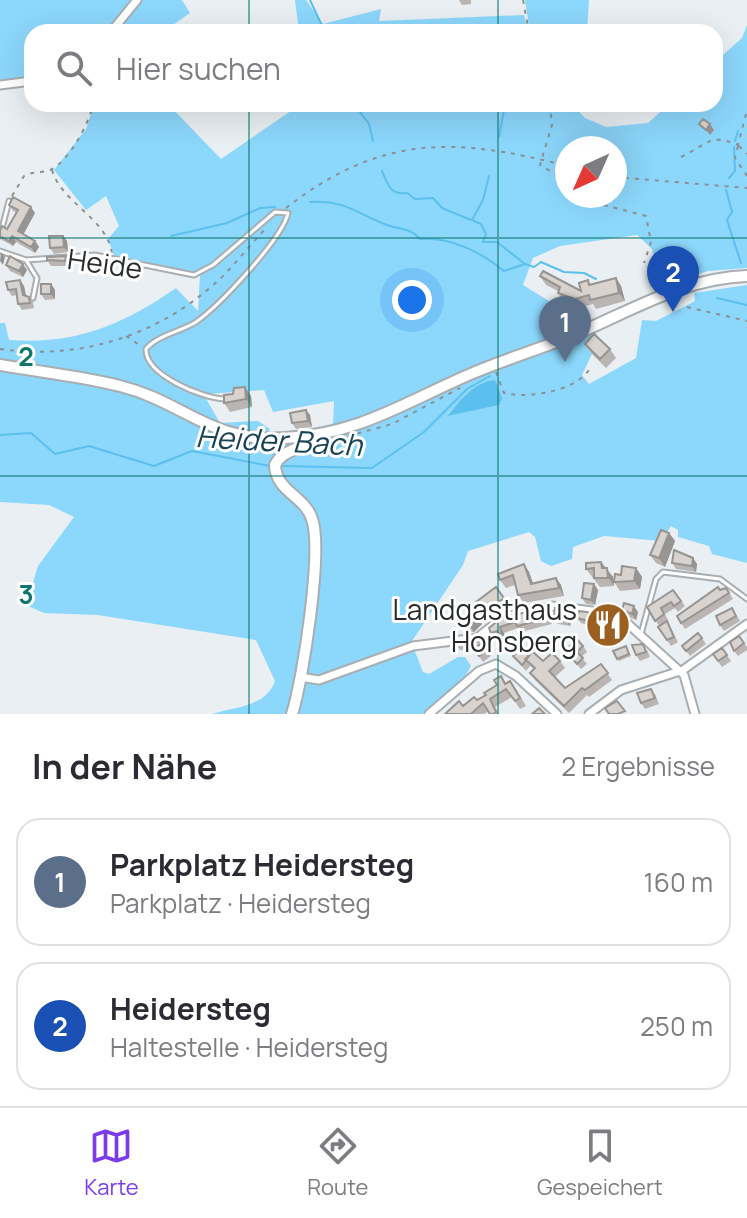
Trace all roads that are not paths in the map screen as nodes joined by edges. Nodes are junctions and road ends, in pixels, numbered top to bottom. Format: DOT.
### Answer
graph roads {
  1 [pos="137,0"];
  2 [pos="118,24"];
  3 [pos="24,82"];
  4 [pos="0,85"];
  5 [pos="9,201"];
  6 [pos="0,236"];
  7 [pos="0,251"];
  8 [pos="26,260"];
  9 [pos="747,276"];
  10 [pos="33,298"];
  11 [pos="0,365"];
  12 [pos="236,399"];
  13 [pos="312,436"];
  14 [pos="747,599"];
  15 [pos="747,624"];
  16 [pos="641,634"];
  17 [pos="676,670"];
  18 [pos="300,677"];
  19 [pos="292,714"];
  20 [pos="429,714"];
  21 [pos="557,714"];
  22 [pos="589,714"];
  23 [pos="695,714"];
  1 -- 2 [label="street"];
  3 -- 4 [label="street"];
  5 -- 6 [label="lane"];
  7 -- 8 [label="lane, Heide"];
  8 -- 10 [label="lane, Heide"];
  8 -- 12 [label="lane, Heide"];
  9 -- 13 [label="main road"];
  11 -- 13 [label="main road"];
  13 -- 18 [label="main road"];
  14 -- 16 [label="lane"];
  15 -- 17 [label="street"];
  16 -- 17 [label="street"];
  16 -- 18 [label="street"];
  17 -- 22 [label="street"];
  17 -- 23 [label="street"];
  18 -- 19 [label="main road"];
  20 -- 21 [label="street"];
}
